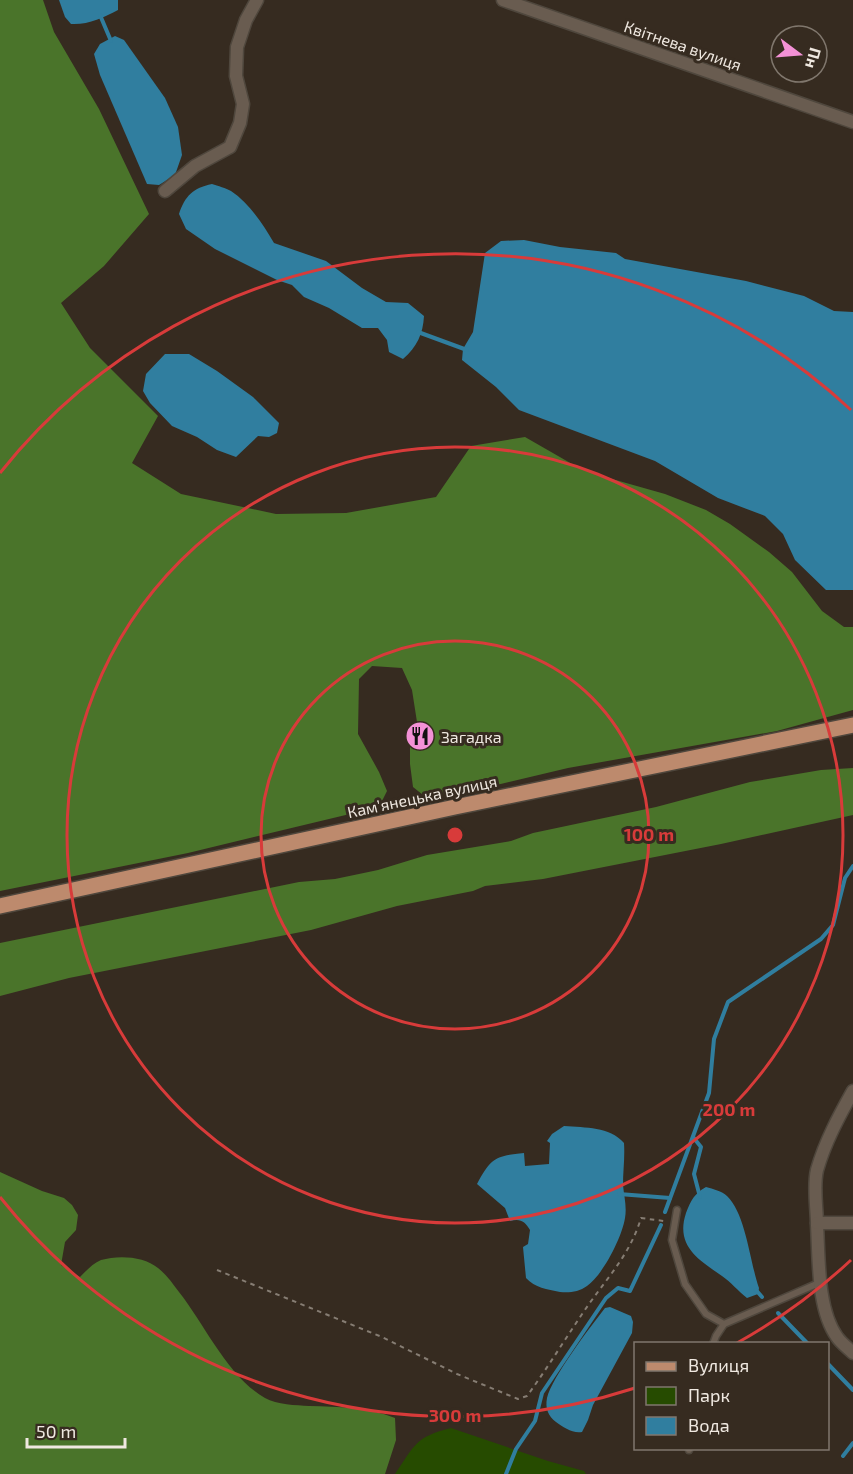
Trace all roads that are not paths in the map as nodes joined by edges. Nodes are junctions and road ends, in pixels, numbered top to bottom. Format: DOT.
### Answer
graph roads {
  1 [pos="257,0"];
  2 [pos="503,0"];
  3 [pos="853,122"];
  4 [pos="165,191"];
  5 [pos="853,725"];
  6 [pos="0,906"];
  7 [pos="853,1091"];
  8 [pos="677,1210"];
  9 [pos="817,1223"];
  10 [pos="853,1223"];
  11 [pos="819,1284"];
  12 [pos="724,1324"];
  13 [pos="714,1342"];
  14 [pos="853,1353"];
  1 -- 4 [label="street"];
  2 -- 3 [label="street, Квітнева вулиця"];
  5 -- 6 [label="main road, Камʼянецька вулиця"];
  7 -- 9 [label="street"];
  8 -- 12 [label="lane"];
  9 -- 10 [label="street"];
  9 -- 11 [label="street"];
  11 -- 12 [label="lane"];
  11 -- 14 [label="street"];
  12 -- 13 [label="lane"];
}
